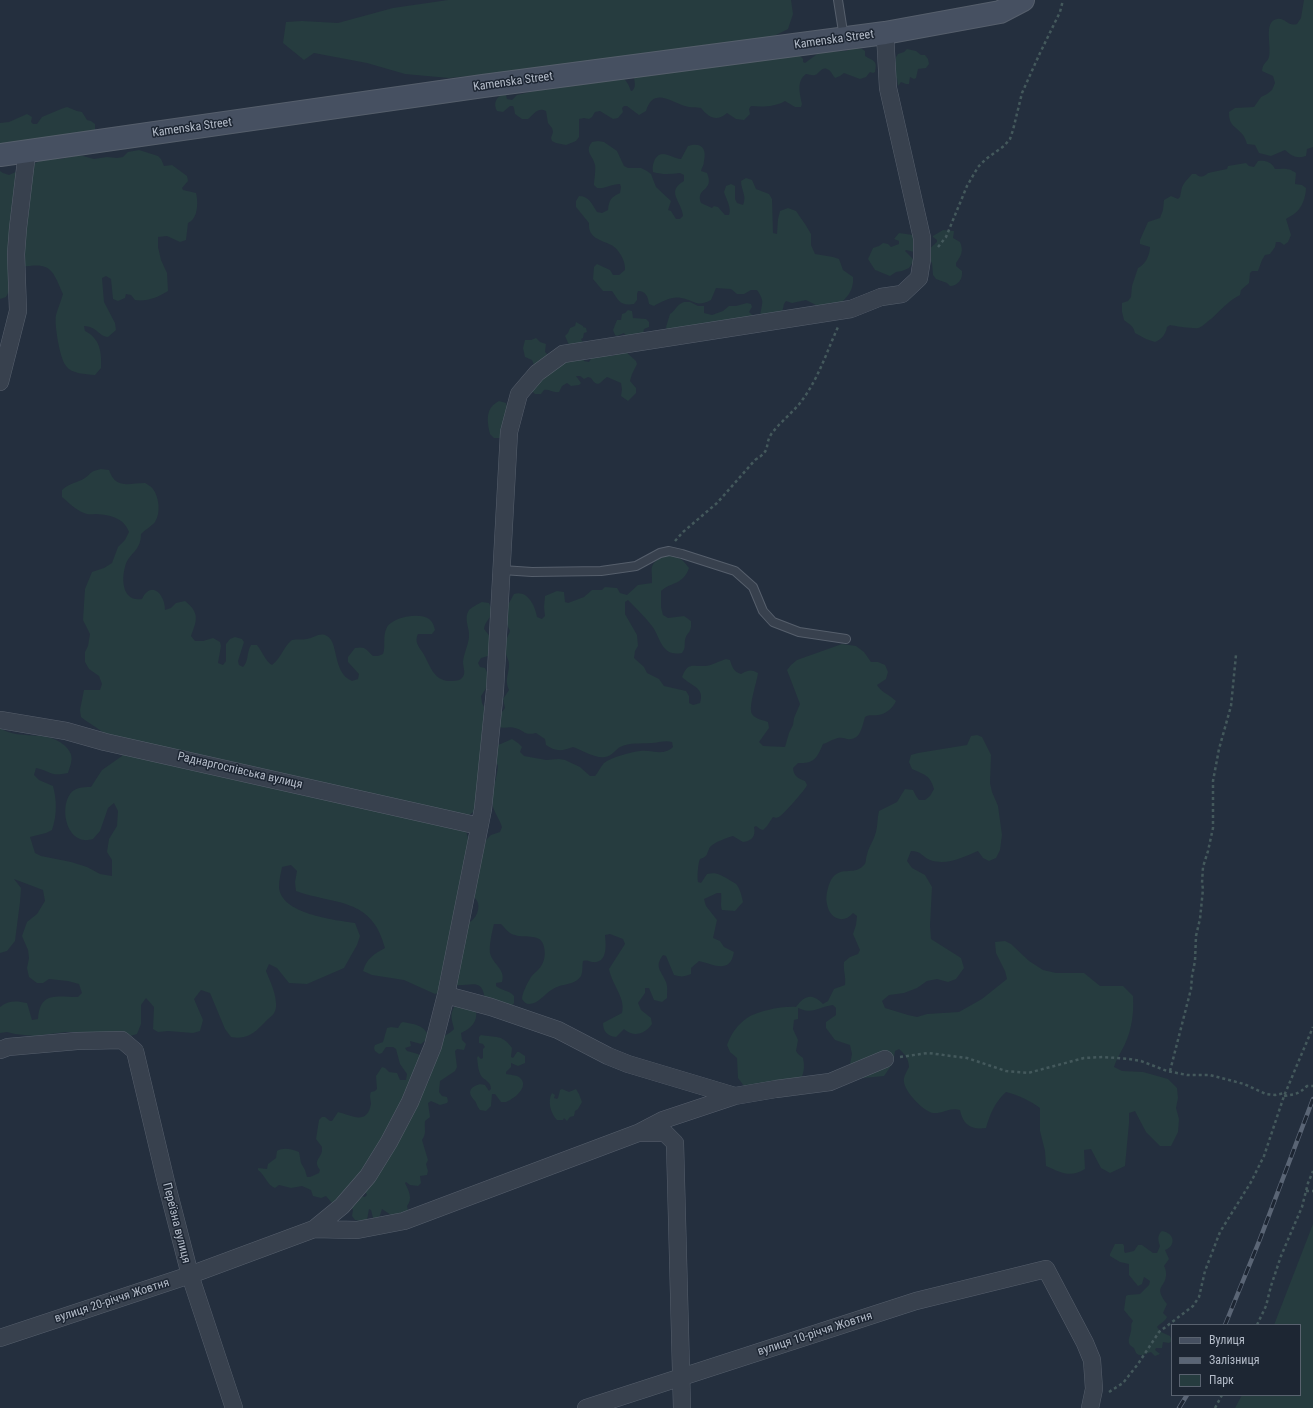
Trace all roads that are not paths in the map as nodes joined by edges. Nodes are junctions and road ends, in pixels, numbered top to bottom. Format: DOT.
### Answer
graph roads {
  1 [pos="838,0"];
  2 [pos="1023,0"];
  3 [pos="884,33"];
  4 [pos="844,39"];
  5 [pos="27,152"];
  6 [pos="0,155"];
  7 [pos="0,382"];
  8 [pos="502,570"];
  9 [pos="846,639"];
  10 [pos="0,720"];
  11 [pos="479,826"];
  12 [pos="446,995"];
  13 [pos="0,1050"];
  14 [pos="885,1059"];
  15 [pos="735,1096"];
  16 [pos="638,1133"];
  17 [pos="314,1229"];
  18 [pos="190,1275"];
  19 [pos="0,1338"];
  20 [pos="681,1377"];
  21 [pos="234,1408"];
  22 [pos="586,1408"];
  23 [pos="682,1408"];
  24 [pos="1090,1408"];
  1 -- 4 [label="lane"];
  2 -- 3 [label="street, Kamenska Street"];
  3 -- 4 [label="street, Kamenska Street"];
  3 -- 8 [label="street"];
  4 -- 5 [label="street, Kamenska Street"];
  5 -- 6 [label="street, Kamenska Street"];
  5 -- 7 [label="street"];
  8 -- 9 [label="lane"];
  8 -- 11 [label="street"];
  10 -- 11 [label="street, Раднаргоспівська вулиця"];
  11 -- 12 [label="street"];
  12 -- 15 [label="street"];
  12 -- 17 [label="street"];
  13 -- 18 [label="street, Переїзна вулиця"];
  14 -- 15 [label="street"];
  15 -- 16 [label="street"];
  16 -- 17 [label="street"];
  16 -- 20 [label="street"];
  17 -- 18 [label="street, вулиця 20-річчя Жовтня"];
  18 -- 19 [label="street, вулиця 20-річчя Жовтня"];
  18 -- 21 [label="street, Переїзна вулиця"];
  20 -- 22 [label="street, вулиця 10-річчя Жовтня"];
  20 -- 23 [label="street"];
  20 -- 24 [label="street, вулиця 10-річчя Жовтня"];
}
